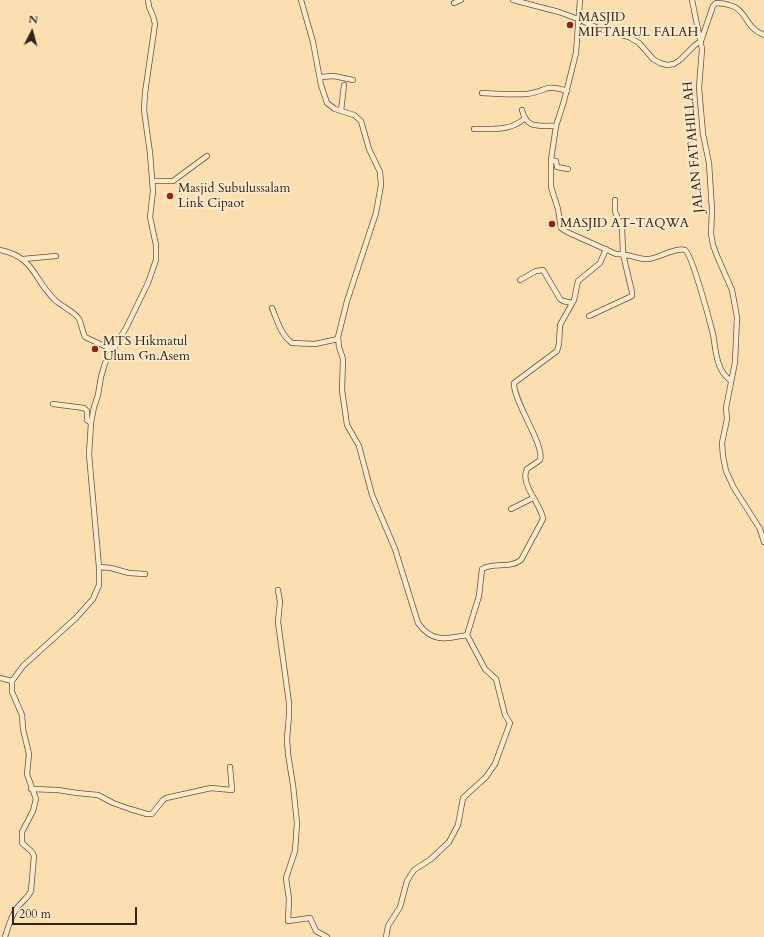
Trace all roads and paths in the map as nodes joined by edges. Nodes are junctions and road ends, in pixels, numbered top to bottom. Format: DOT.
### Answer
graph roads {
  1 [pos="148,0"];
  2 [pos="301,0"];
  3 [pos="461,0"];
  4 [pos="513,0"];
  5 [pos="580,0"];
  6 [pos="692,0"];
  7 [pos="454,3"];
  8 [pos="578,19"];
  9 [pos="764,35"];
  10 [pos="701,41"];
  11 [pos="320,77"];
  12 [pos="353,80"];
  13 [pos="344,85"];
  14 [pos="567,91"];
  15 [pos="482,93"];
  16 [pos="522,110"];
  17 [pos="340,111"];
  18 [pos="524,119"];
  19 [pos="556,126"];
  20 [pos="474,129"];
  21 [pos="207,156"];
  22 [pos="551,160"];
  23 [pos="568,169"];
  24 [pos="152,181"];
  25 [pos="615,200"];
  26 [pos="606,249"];
  27 [pos="0,250"];
  28 [pos="622,254"];
  29 [pos="56,256"];
  30 [pos="23,259"];
  31 [pos="520,280"];
  32 [pos="572,303"];
  33 [pos="272,308"];
  34 [pos="589,316"];
  35 [pos="338,340"];
  36 [pos="113,350"];
  37 [pos="731,381"];
  38 [pos="52,404"];
  39 [pos="91,422"];
  40 [pos="533,498"];
  41 [pos="511,509"];
  42 [pos="764,542"];
  43 [pos="99,567"];
  44 [pos="145,574"];
  45 [pos="278,590"];
  46 [pos="467,635"];
  47 [pos="0,678"];
  48 [pos="12,681"];
  49 [pos="230,767"];
  50 [pos="31,789"];
  51 [pos="5,937"];
  52 [pos="327,937"];
  53 [pos="386,937"];
  1 -- 24 [label="street"];
  2 -- 11 [label="street"];
  3 -- 7 [label="street"];
  4 -- 8 [label="street"];
  5 -- 8 [label="street"];
  6 -- 10 [label="street, JALAN FATAHILLAH"];
  8 -- 10 [label="street"];
  8 -- 14 [label="street"];
  9 -- 10 [label="street"];
  10 -- 37 [label="street, JALAN FATAHILLAH"];
  11 -- 12 [label="street"];
  11 -- 17 [label="street"];
  13 -- 17 [label="street"];
  14 -- 15 [label="street"];
  14 -- 19 [label="street"];
  16 -- 18 [label="street"];
  17 -- 35 [label="street"];
  18 -- 19 [label="street"];
  18 -- 20 [label="street"];
  19 -- 22 [label="street"];
  21 -- 24 [label="street"];
  22 -- 23 [label="street"];
  22 -- 26 [label="street"];
  24 -- 36 [label="street"];
  25 -- 28 [label="street"];
  26 -- 28 [label="street"];
  26 -- 32 [label="street"];
  27 -- 30 [label="street"];
  28 -- 34 [label="street"];
  28 -- 37 [label="street"];
  29 -- 30 [label="street"];
  30 -- 36 [label="street"];
  31 -- 32 [label="street"];
  32 -- 40 [label="street"];
  33 -- 35 [label="street"];
  35 -- 46 [label="street"];
  36 -- 39 [label="street"];
  37 -- 42 [label="street, JALAN FATAHILLAH"];
  38 -- 39 [label="street"];
  39 -- 43 [label="street"];
  40 -- 41 [label="street"];
  40 -- 46 [label="street"];
  43 -- 44 [label="street"];
  43 -- 48 [label="street"];
  45 -- 52 [label="street"];
  46 -- 53 [label="street"];
  47 -- 48 [label="street"];
  48 -- 50 [label="street"];
  49 -- 50 [label="street"];
  50 -- 51 [label="street"];
}
